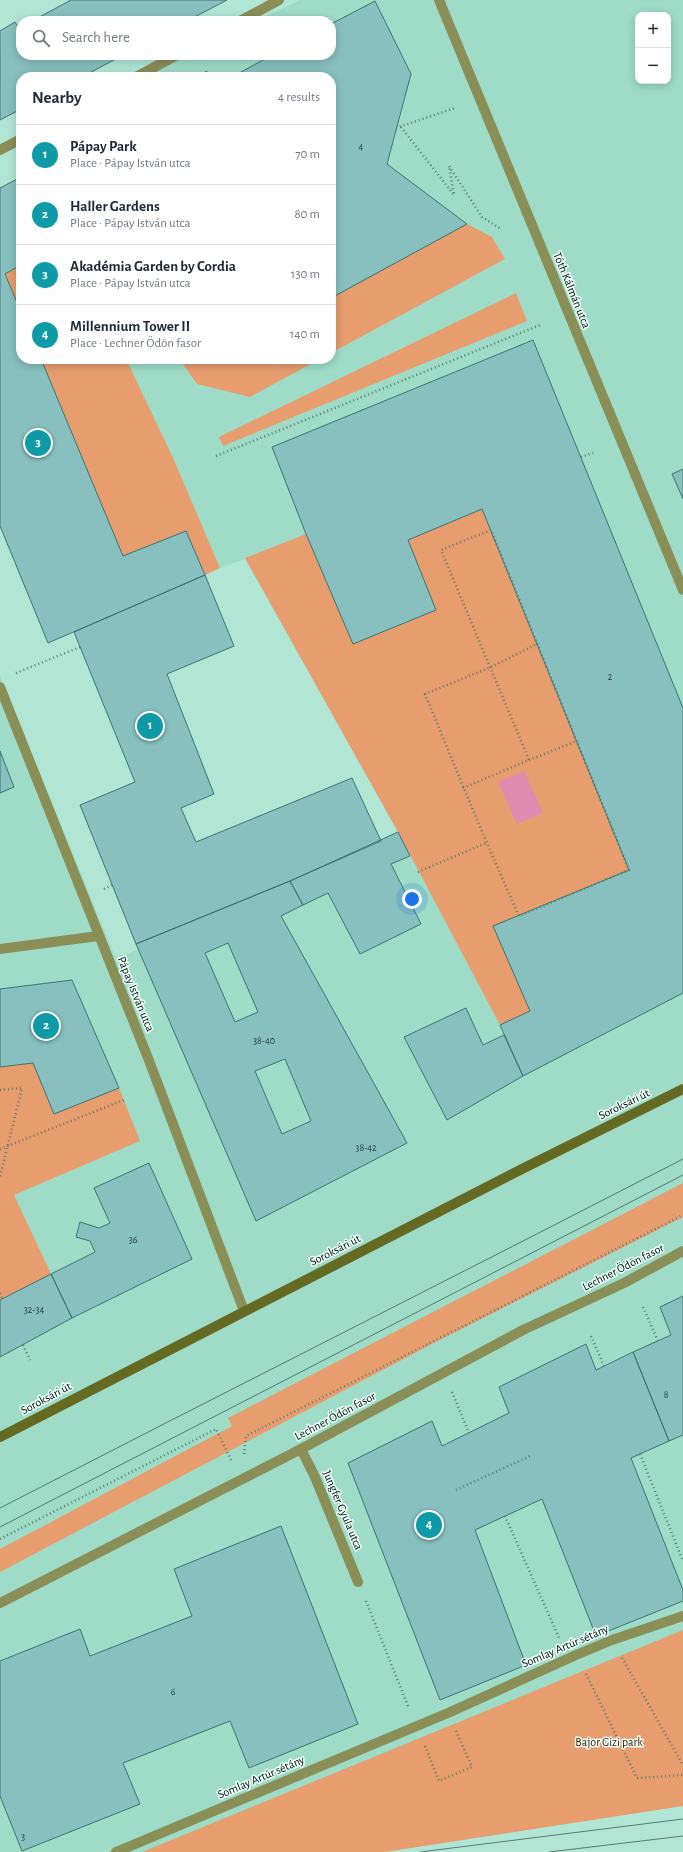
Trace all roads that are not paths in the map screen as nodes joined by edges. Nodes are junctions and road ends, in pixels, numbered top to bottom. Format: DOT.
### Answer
graph roads {
  1 [pos="280,0"];
  2 [pos="439,0"];
  3 [pos="250,16"];
  4 [pos="168,60"];
  5 [pos="145,72"];
  6 [pos="16,142"];
  7 [pos="0,150"];
  8 [pos="683,590"];
  9 [pos="0,687"];
  10 [pos="98,936"];
  11 [pos="0,949"];
  12 [pos="683,1089"];
  13 [pos="683,1251"];
  14 [pos="244,1311"];
  15 [pos="0,1437"];
  16 [pos="301,1449"];
  17 [pos="358,1582"];
  18 [pos="0,1604"];
  19 [pos="683,1616"];
  20 [pos="116,1852"];
  1 -- 3 [label="street"];
  2 -- 8 [label="street, Tóth Kálmán utca"];
  4 -- 5 [label="street"];
  6 -- 7 [label="street"];
  9 -- 10 [label="street, Pápay István utca"];
  10 -- 11 [label="street"];
  10 -- 14 [label="street, Pápay István utca"];
  12 -- 14 [label="main road, Soroksári út"];
  13 -- 16 [label="street, Lechner Ödön fasor"];
  14 -- 15 [label="main road, Soroksári út"];
  16 -- 17 [label="street, Jungfer Gyula utca"];
  16 -- 18 [label="street, Lechner Ödön fasor"];
  19 -- 20 [label="street, Somlay Artúr sétány"];
}
